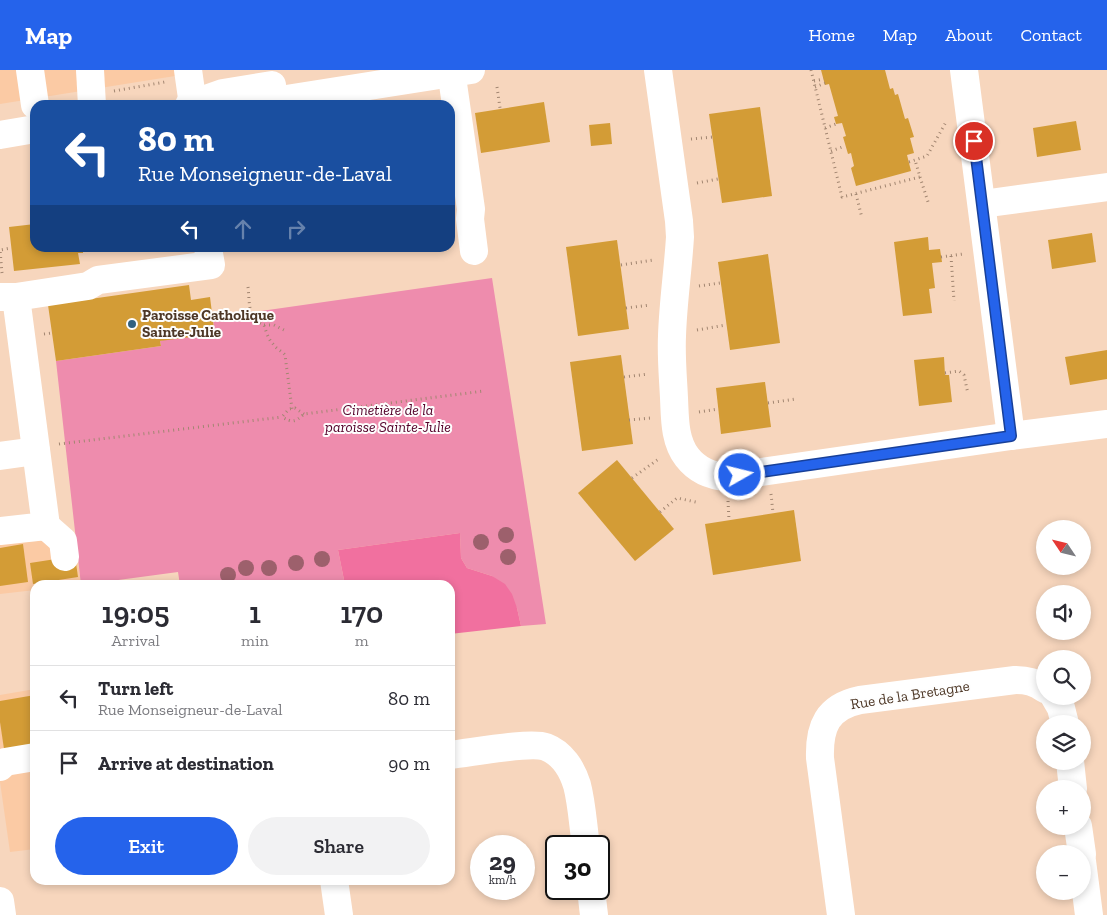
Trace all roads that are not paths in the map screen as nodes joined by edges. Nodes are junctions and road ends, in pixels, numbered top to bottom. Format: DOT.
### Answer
graph roads {
  1 [pos="30,70"];
  2 [pos="90,70"];
  3 [pos="370,70"];
  4 [pos="658,70"];
  5 [pos="964,70"];
  6 [pos="458,71"];
  7 [pos="333,73"];
  8 [pos="181,75"];
  9 [pos="272,77"];
  10 [pos="100,99"];
  11 [pos="34,100"];
  12 [pos="190,100"];
  13 [pos="204,100"];
  14 [pos="279,100"];
  15 [pos="30,130"];
  16 [pos="0,134"];
  17 [pos="1107,187"];
  18 [pos="982,204"];
  19 [pos="209,252"];
  20 [pos="474,252"];
  21 [pos="6,290"];
  22 [pos="1107,424"];
  23 [pos="1011,436"];
  24 [pos="36,451"];
  25 [pos="0,456"];
  26 [pos="46,526"];
  27 [pos="0,532"];
  28 [pos="65,557"];
  29 [pos="1036,684"];
  30 [pos="455,755"];
  31 [pos="30,758"];
  32 [pos="0,767"];
  33 [pos="585,835"];
  34 [pos="335,885"];
  35 [pos="592,900"];
  36 [pos="1088,900"];
  37 [pos="0,901"];
  38 [pos="2,915"];
  39 [pos="339,915"];
  40 [pos="594,915"];
  41 [pos="841,915"];
  42 [pos="1090,915"];
  1 -- 11 [label="street"];
  2 -- 10 [label="street"];
  3 -- 7 [label="street"];
  4 -- 23 [label="street"];
  5 -- 18 [label="street"];
  6 -- 14 [label="street"];
  6 -- 20 [label="street"];
  7 -- 9 [label="street"];
  8 -- 12 [label="street"];
  9 -- 13 [label="street"];
  15 -- 16 [label="street"];
  17 -- 18 [label="street"];
  18 -- 23 [label="street"];
  19 -- 21 [label="street"];
  21 -- 24 [label="street"];
  22 -- 23 [label="street"];
  24 -- 25 [label="street"];
  24 -- 26 [label="street"];
  26 -- 27 [label="street"];
  26 -- 28 [label="street"];
  29 -- 41 [label="street, Rue de la Bretagne"];
  30 -- 33 [label="street"];
  31 -- 32 [label="street"];
  34 -- 39 [label="street"];
  35 -- 40 [label="street"];
  36 -- 42 [label="street"];
  37 -- 38 [label="street"];
}
